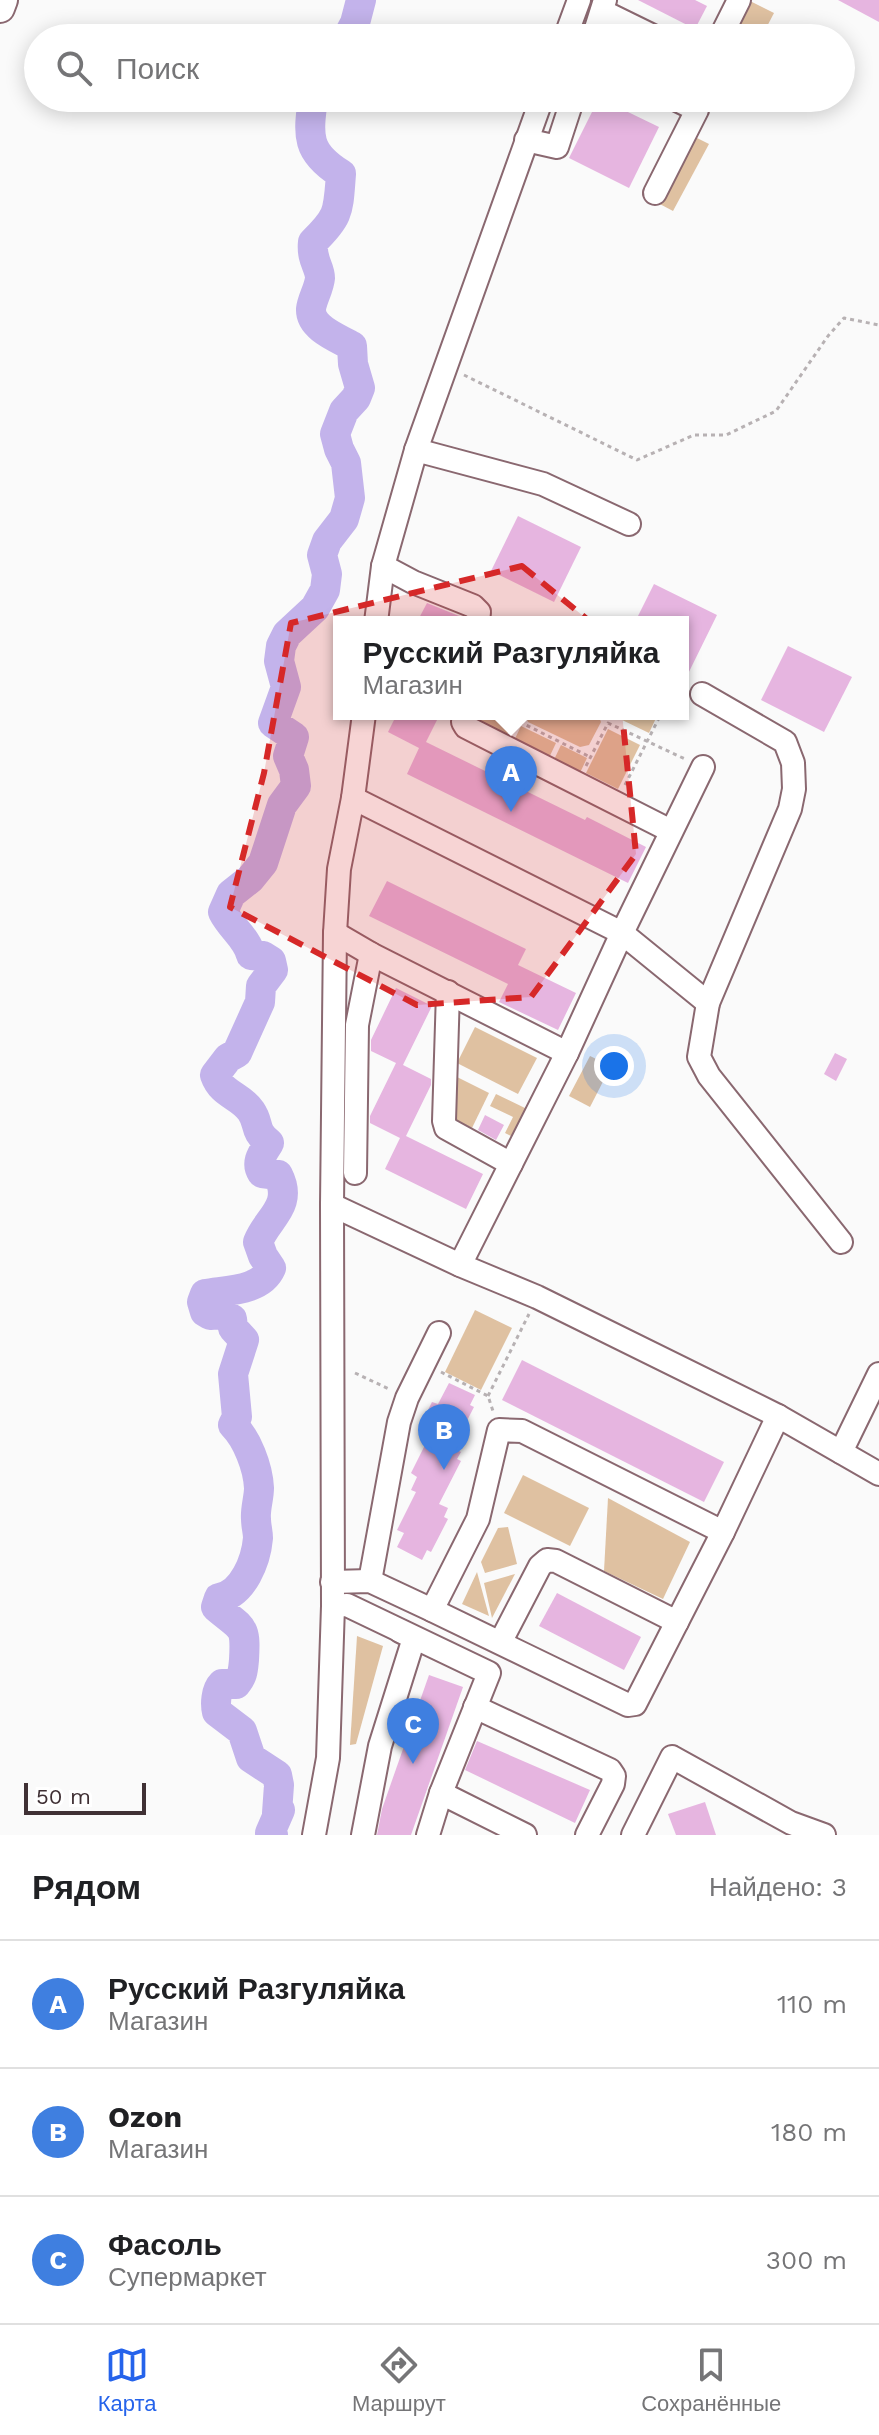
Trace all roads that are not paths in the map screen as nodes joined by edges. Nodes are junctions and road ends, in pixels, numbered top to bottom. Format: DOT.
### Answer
graph roads {
  1 [pos="3,0"];
  2 [pos="579,0"];
  3 [pos="739,0"];
  4 [pos="604,6"];
  5 [pos="0,8"];
  6 [pos="570,24"];
  7 [pos="634,24"];
  8 [pos="727,24"];
  9 [pos="537,112"];
  10 [pos="568,112"];
  11 [pos="696,112"];
  12 [pos="526,140"];
  13 [pos="655,193"];
  14 [pos="416,450"];
  15 [pos="629,524"];
  16 [pos="383,566"];
  17 [pos="377,616"];
  18 [pos="479,616"];
  19 [pos="702,694"];
  20 [pos="363,720"];
  21 [pos="463,720"];
  22 [pos="703,767"];
  23 [pos="353,798"];
  24 [pos="671,831"];
  25 [pos="335,933"];
  26 [pos="622,933"];
  27 [pos="371,954"];
  28 [pos="448,992"];
  29 [pos="708,1003"];
  30 [pos="567,1053"];
  31 [pos="511,1164"];
  32 [pos="355,1173"];
  33 [pos="332,1205"];
  34 [pos="841,1242"];
  35 [pos="460,1265"];
  36 [pos="439,1333"];
  37 [pos="879,1374"];
  38 [pos="778,1416"];
  39 [pos="841,1452"];
  40 [pos="879,1474"];
  41 [pos="723,1532"];
  42 [pos="370,1581"];
  43 [pos="332,1582"];
  44 [pos="333,1606"];
  45 [pos="432,1610"];
  46 [pos="677,1622"];
  47 [pos="414,1638"];
  48 [pos="501,1641"];
  49 [pos="475,1707"];
  50 [pos="441,1793"];
  51 [pos="314,1835"];
  52 [pos="363,1835"];
  53 [pos="428,1835"];
  54 [pos="525,1835"];
  55 [pos="587,1835"];
  56 [pos="633,1835"];
  57 [pos="824,1835"];
  1 -- 5 [label="main road"];
  2 -- 6 [label="street"];
  3 -- 8 [label="street"];
  4 -- 7 [label="street"];
  9 -- 12 [label="street"];
  10 -- 12 [label="street"];
  11 -- 13 [label="street"];
  12 -- 14 [label="street"];
  14 -- 15 [label="street"];
  14 -- 16 [label="street"];
  16 -- 17 [label="street"];
  16 -- 18 [label="street"];
  19 -- 29 [label="street"];
  20 -- 23 [label="street"];
  21 -- 24 [label="street"];
  22 -- 24 [label="street"];
  23 -- 25 [label="street"];
  23 -- 26 [label="street"];
  24 -- 26 [label="street"];
  25 -- 27 [label="street"];
  25 -- 33 [label="street"];
  26 -- 29 [label="street"];
  26 -- 30 [label="street"];
  27 -- 28 [label="street"];
  27 -- 32 [label="street"];
  28 -- 30 [label="street"];
  28 -- 31 [label="street"];
  29 -- 34 [label="street"];
  30 -- 31 [label="street"];
  31 -- 35 [label="street"];
  33 -- 35 [label="street"];
  33 -- 43 [label="street"];
  35 -- 38 [label="street"];
  36 -- 42 [label="street"];
  37 -- 39 [label="street"];
  38 -- 39 [label="street"];
  38 -- 41 [label="street"];
  39 -- 40 [label="street"];
  41 -- 45 [label="street"];
  41 -- 46 [label="street"];
  42 -- 43 [label="street"];
  42 -- 45 [label="street"];
  43 -- 44 [label="street"];
  44 -- 47 [label="street"];
  44 -- 51 [label="street"];
  45 -- 48 [label="street"];
  46 -- 48 [label="street"];
  46 -- 48 [label="street"];
  47 -- 49 [label="street"];
  47 -- 52 [label="street"];
  49 -- 50 [label="street"];
  49 -- 55 [label="street"];
  50 -- 53 [label="street"];
  50 -- 54 [label="street"];
  56 -- 57 [label="street"];
}
